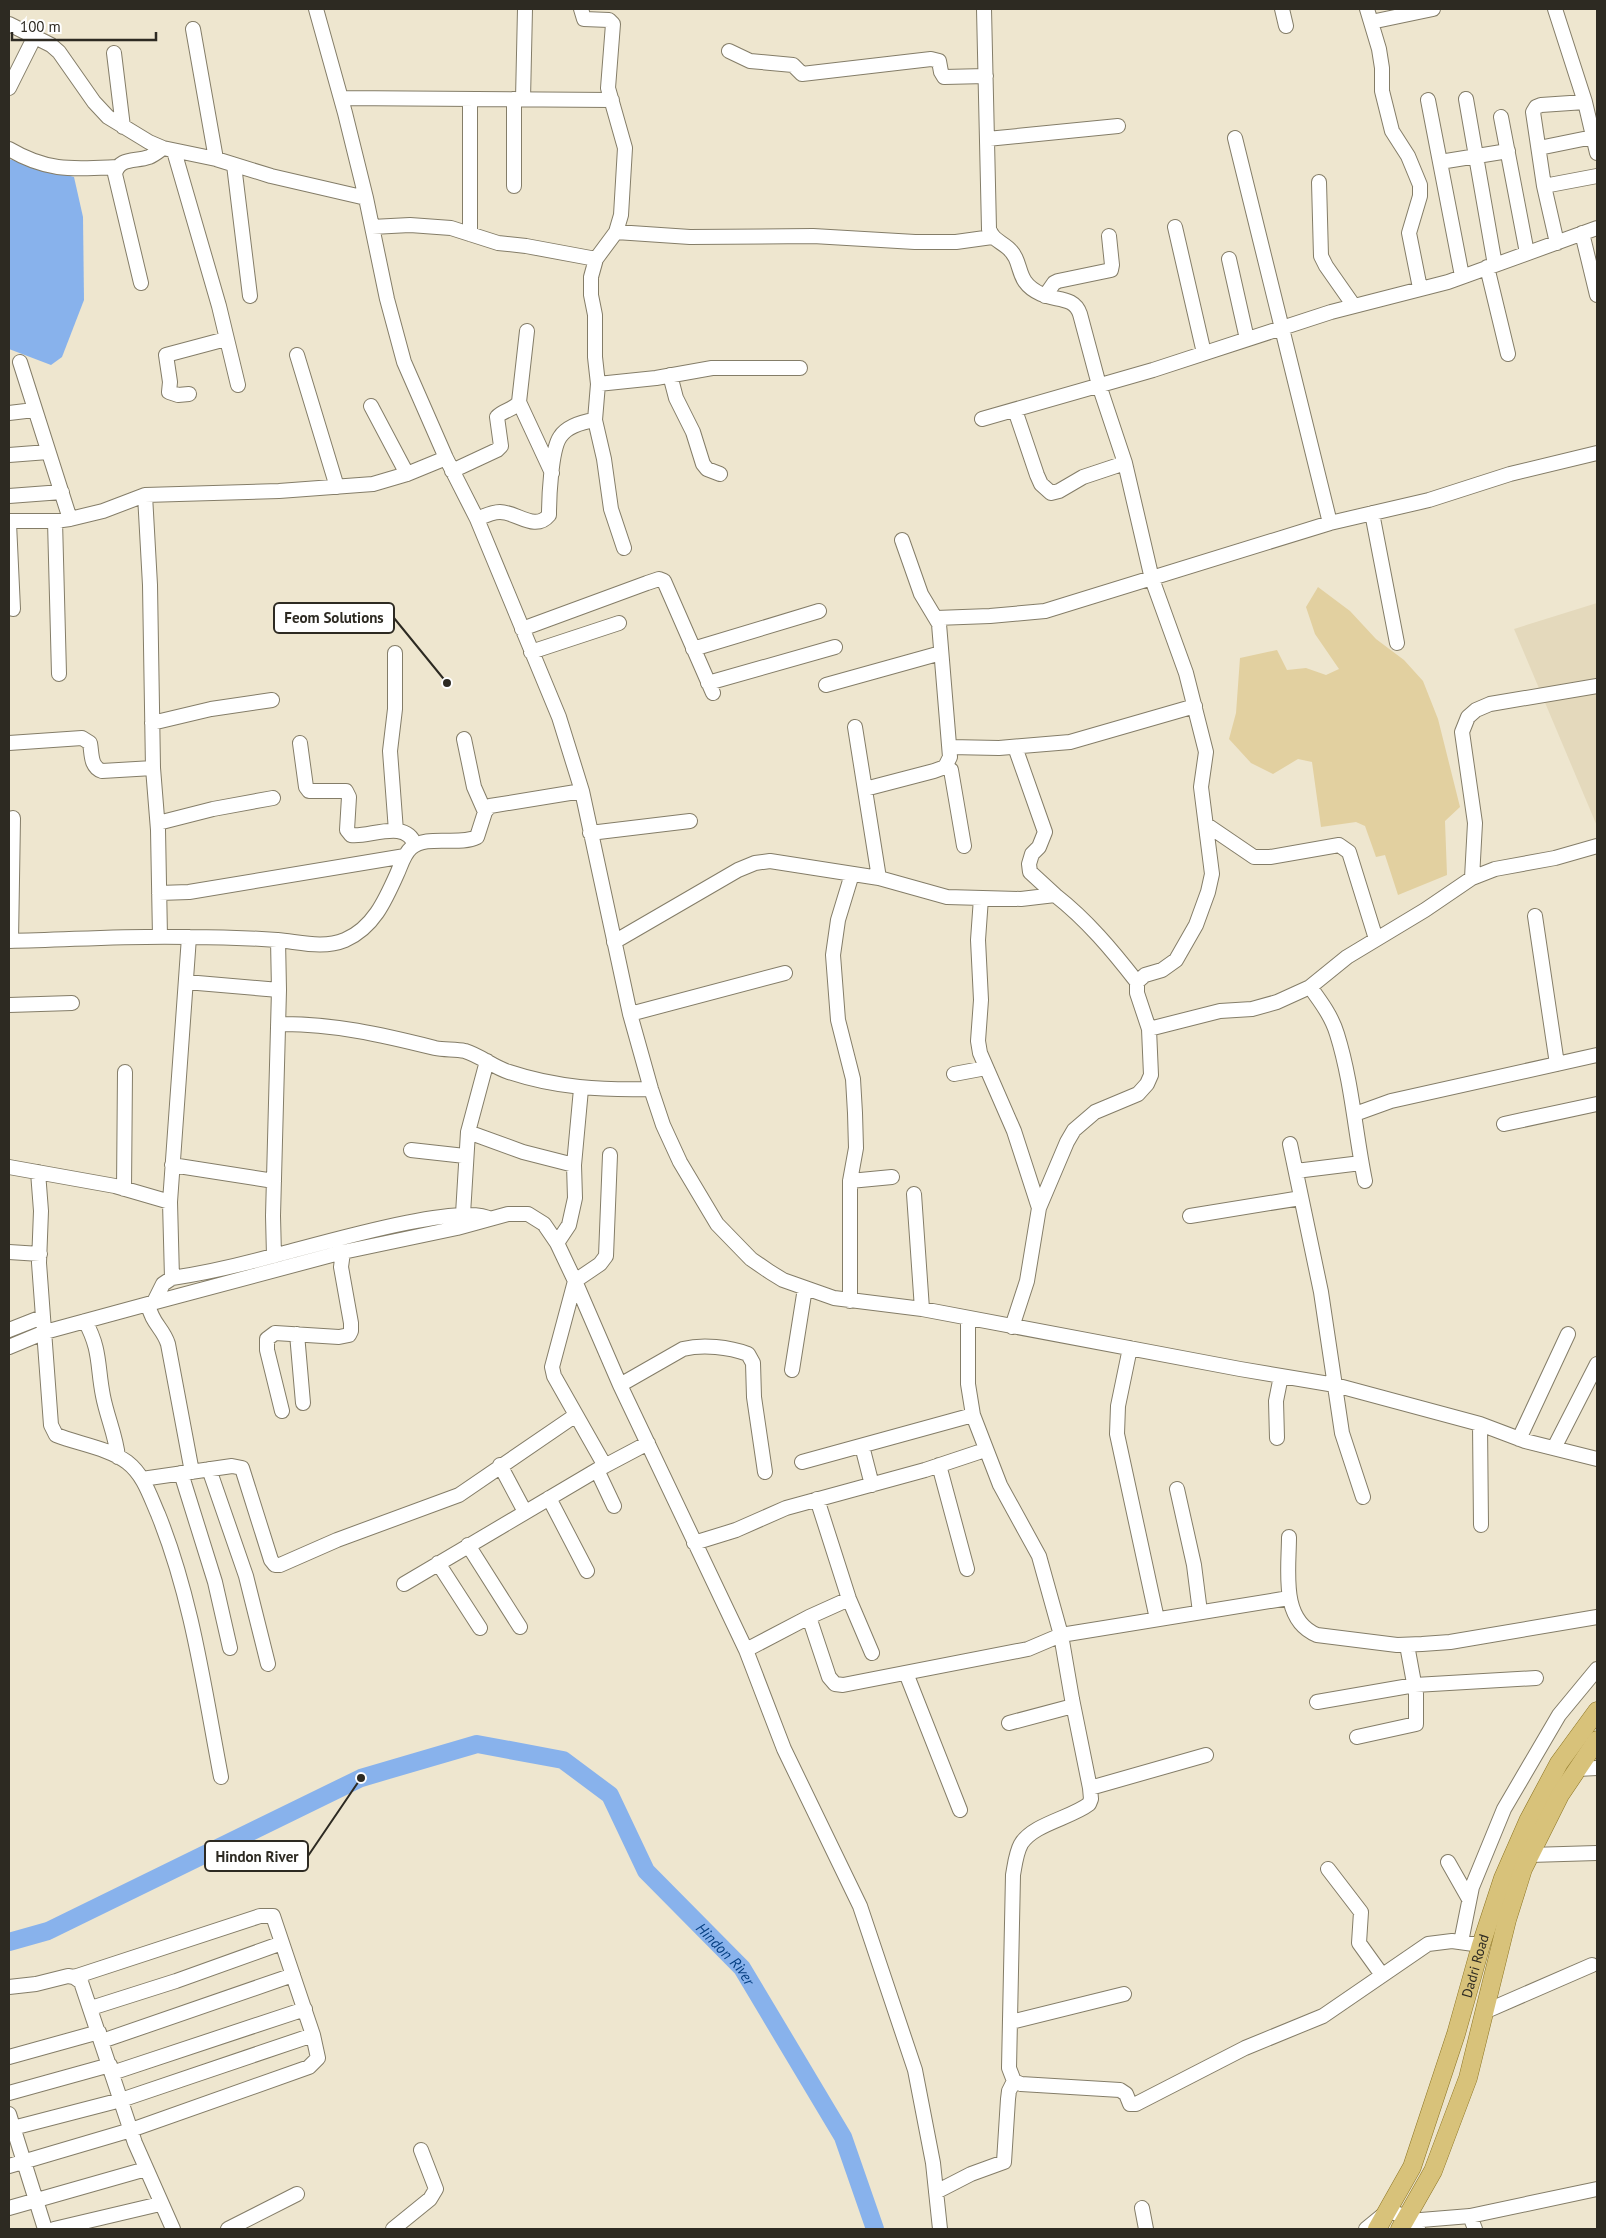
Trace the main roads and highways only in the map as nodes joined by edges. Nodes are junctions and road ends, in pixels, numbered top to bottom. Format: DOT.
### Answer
graph roads {
  1 [pos="1597,1712"];
  2 [pos="1597,1740"];
  3 [pos="1411,2224"];
  4 [pos="1377,2229"];
  1 -- 4 [label="main road, Dadri Road"];
  2 -- 3 [label="main road, Dadri Road"];
}
